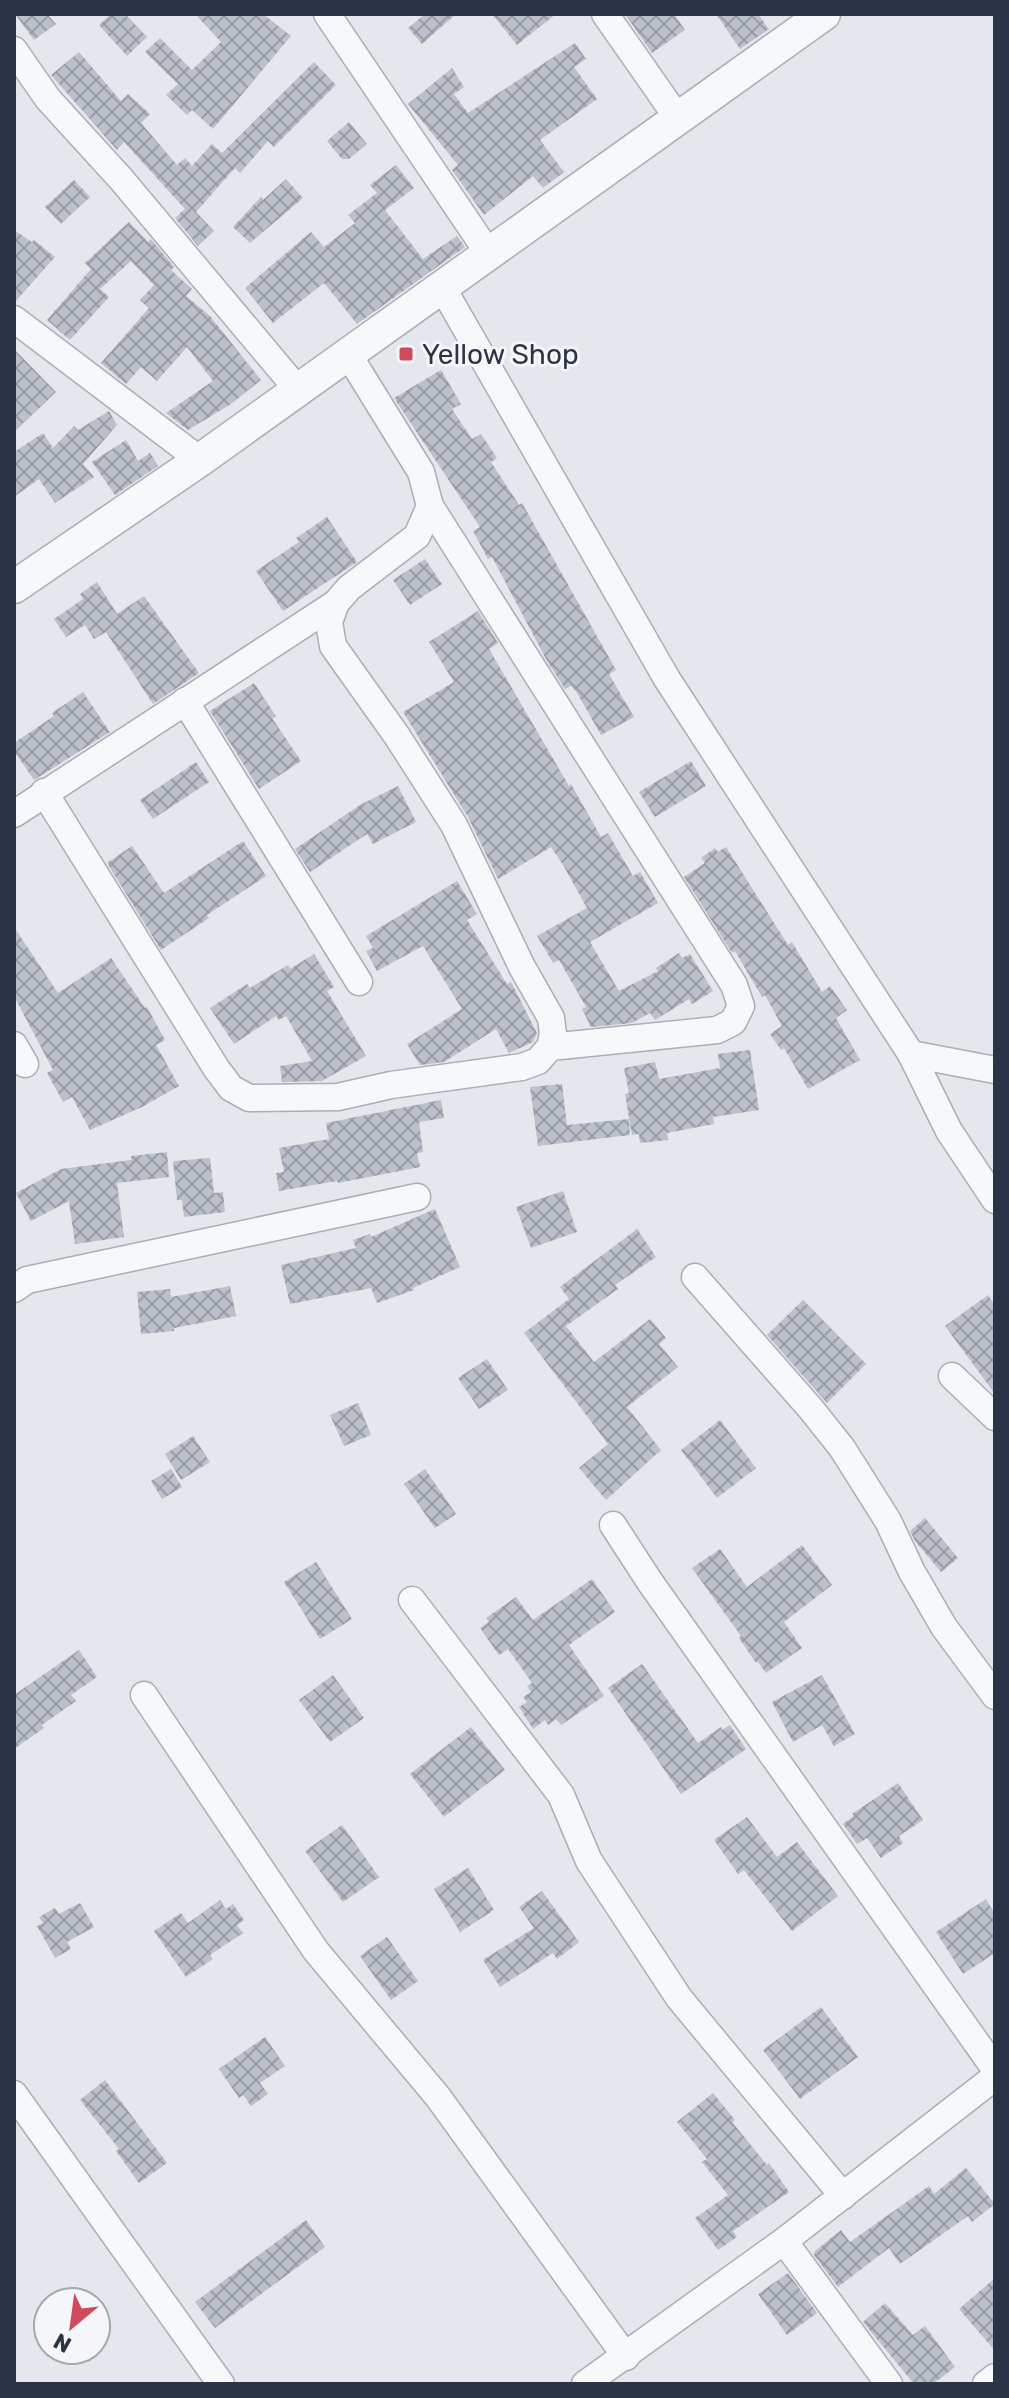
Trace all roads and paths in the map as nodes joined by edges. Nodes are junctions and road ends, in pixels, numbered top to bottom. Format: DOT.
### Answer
graph roads {
  1 [pos="327,14"];
  2 [pos="605,14"];
  3 [pos="810,18"];
  4 [pos="14,50"];
  5 [pos="677,117"];
  6 [pos="489,254"];
  7 [pos="442,287"];
  8 [pos="14,319"];
  9 [pos="348,354"];
  10 [pos="298,390"];
  11 [pos="200,460"];
  12 [pos="430,506"];
  13 [pos="14,587"];
  14 [pos="336,603"];
  15 [pos="185,701"];
  16 [pos="44,792"];
  17 [pos="14,814"];
  18 [pos="359,982"];
  19 [pos="550,1047"];
  20 [pos="911,1054"];
  21 [pos="995,1070"];
  22 [pos="417,1197"];
  23 [pos="995,1200"];
  24 [pos="695,1277"];
  25 [pos="14,1289"];
  26 [pos="952,1376"];
  27 [pos="995,1417"];
  28 [pos="613,1525"];
  29 [pos="412,1600"];
  30 [pos="144,1695"];
  31 [pos="995,1696"];
  32 [pos="995,2069"];
  33 [pos="995,2077"];
  34 [pos="14,2094"];
  35 [pos="843,2196"];
  36 [pos="784,2241"];
  37 [pos="626,2357"];
  38 [pos="995,2377"];
  39 [pos="221,2384"];
  40 [pos="585,2384"];
  41 [pos="889,2384"];
  42 [pos="986,2384"];
  1 -- 6 [label="street"];
  2 -- 5 [label="street"];
  3 -- 5 [label="street"];
  4 -- 10 [label="street"];
  5 -- 6 [label="street"];
  6 -- 7 [label="street"];
  7 -- 9 [label="street"];
  7 -- 20 [label="street"];
  8 -- 11 [label="street"];
  9 -- 10 [label="street"];
  9 -- 12 [label="street"];
  10 -- 11 [label="street"];
  11 -- 13 [label="street"];
  12 -- 14 [label="street"];
  12 -- 19 [label="street"];
  14 -- 15 [label="street"];
  14 -- 19 [label="street"];
  15 -- 16 [label="street"];
  15 -- 18 [label="street"];
  16 -- 17 [label="street"];
  16 -- 19 [label="street"];
  20 -- 21 [label="street"];
  20 -- 23 [label="street"];
  22 -- 25 [label="street"];
  24 -- 31 [label="street"];
  26 -- 27 [label="street"];
  28 -- 32 [label="street"];
  29 -- 35 [label="street"];
  30 -- 37 [label="street"];
  33 -- 35 [label="street"];
  34 -- 39 [label="street"];
  35 -- 36 [label="street"];
  36 -- 37 [label="street"];
  36 -- 41 [label="street"];
  37 -- 40 [label="street"];
  38 -- 42 [label="street"];
}
